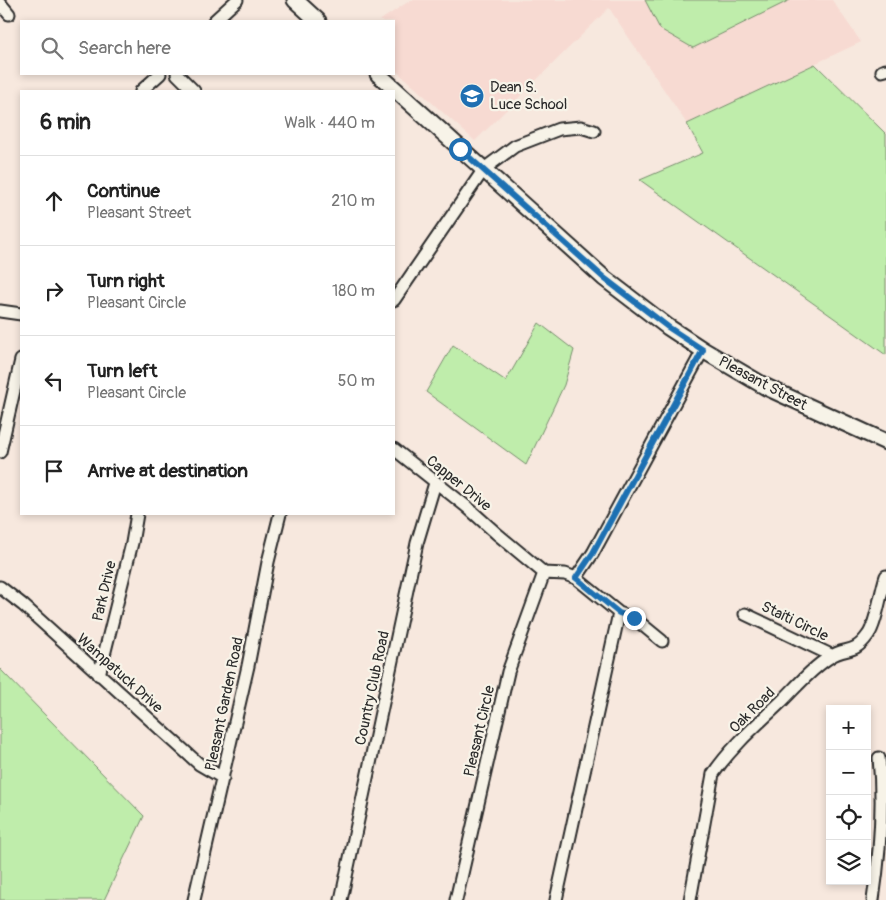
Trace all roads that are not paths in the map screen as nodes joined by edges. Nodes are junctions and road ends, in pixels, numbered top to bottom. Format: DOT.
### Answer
graph roads {
  1 [pos="237,0"];
  2 [pos="295,0"];
  3 [pos="0,3"];
  4 [pos="9,14"];
  5 [pos="215,20"];
  6 [pos="317,20"];
  7 [pos="159,75"];
  8 [pos="178,75"];
  9 [pos="379,75"];
  10 [pos="142,90"];
  11 [pos="193,90"];
  12 [pos="594,131"];
  13 [pos="484,169"];
  14 [pos="395,299"];
  15 [pos="0,311"];
  16 [pos="20,314"];
  17 [pos="703,350"];
  18 [pos="20,364"];
  19 [pos="886,442"];
  20 [pos="395,450"];
  21 [pos="0,452"];
  22 [pos="435,483"];
  23 [pos="137,515"];
  24 [pos="280,515"];
  25 [pos="544,573"];
  26 [pos="886,576"];
  27 [pos="576,578"];
  28 [pos="0,587"];
  29 [pos="619,613"];
  30 [pos="745,614"];
  31 [pos="662,642"];
  32 [pos="831,655"];
  33 [pos="99,675"];
  34 [pos="879,758"];
  35 [pos="223,778"];
  36 [pos="884,793"];
  37 [pos="196,900"];
  38 [pos="341,900"];
  39 [pos="456,900"];
  40 [pos="556,900"];
  41 [pos="690,900"];
  42 [pos="873,900"];
  1 -- 5 [label="street"];
  2 -- 6 [label="main road"];
  3 -- 4 [label="street"];
  7 -- 10 [label="street"];
  8 -- 11 [label="street"];
  9 -- 13 [label="main road, Pleasant Street"];
  12 -- 13 [label="street"];
  13 -- 14 [label="street"];
  13 -- 17 [label="main road, Pleasant Street"];
  15 -- 16 [label="street"];
  17 -- 19 [label="main road, Pleasant Street"];
  17 -- 27 [label="street"];
  18 -- 21 [label="street"];
  20 -- 22 [label="street, Capper Drive"];
  22 -- 25 [label="street, Capper Drive"];
  22 -- 38 [label="street, Country Club Road"];
  23 -- 33 [label="street, Park Drive"];
  24 -- 35 [label="street, Pleasant Garden Road"];
  25 -- 27 [label="street"];
  25 -- 39 [label="street, Pleasant Circle"];
  26 -- 32 [label="street, Oak Road"];
  27 -- 29 [label="street"];
  28 -- 33 [label="street, Wampatuck Drive"];
  29 -- 31 [label="street"];
  29 -- 40 [label="street"];
  30 -- 32 [label="street, Staiti Circle"];
  32 -- 41 [label="street, Oak Road"];
  33 -- 35 [label="street, Wampatuck Drive"];
  34 -- 36 [label="street"];
  35 -- 37 [label="street, Pleasant Garden Road"];
  36 -- 42 [label="street"];
}
